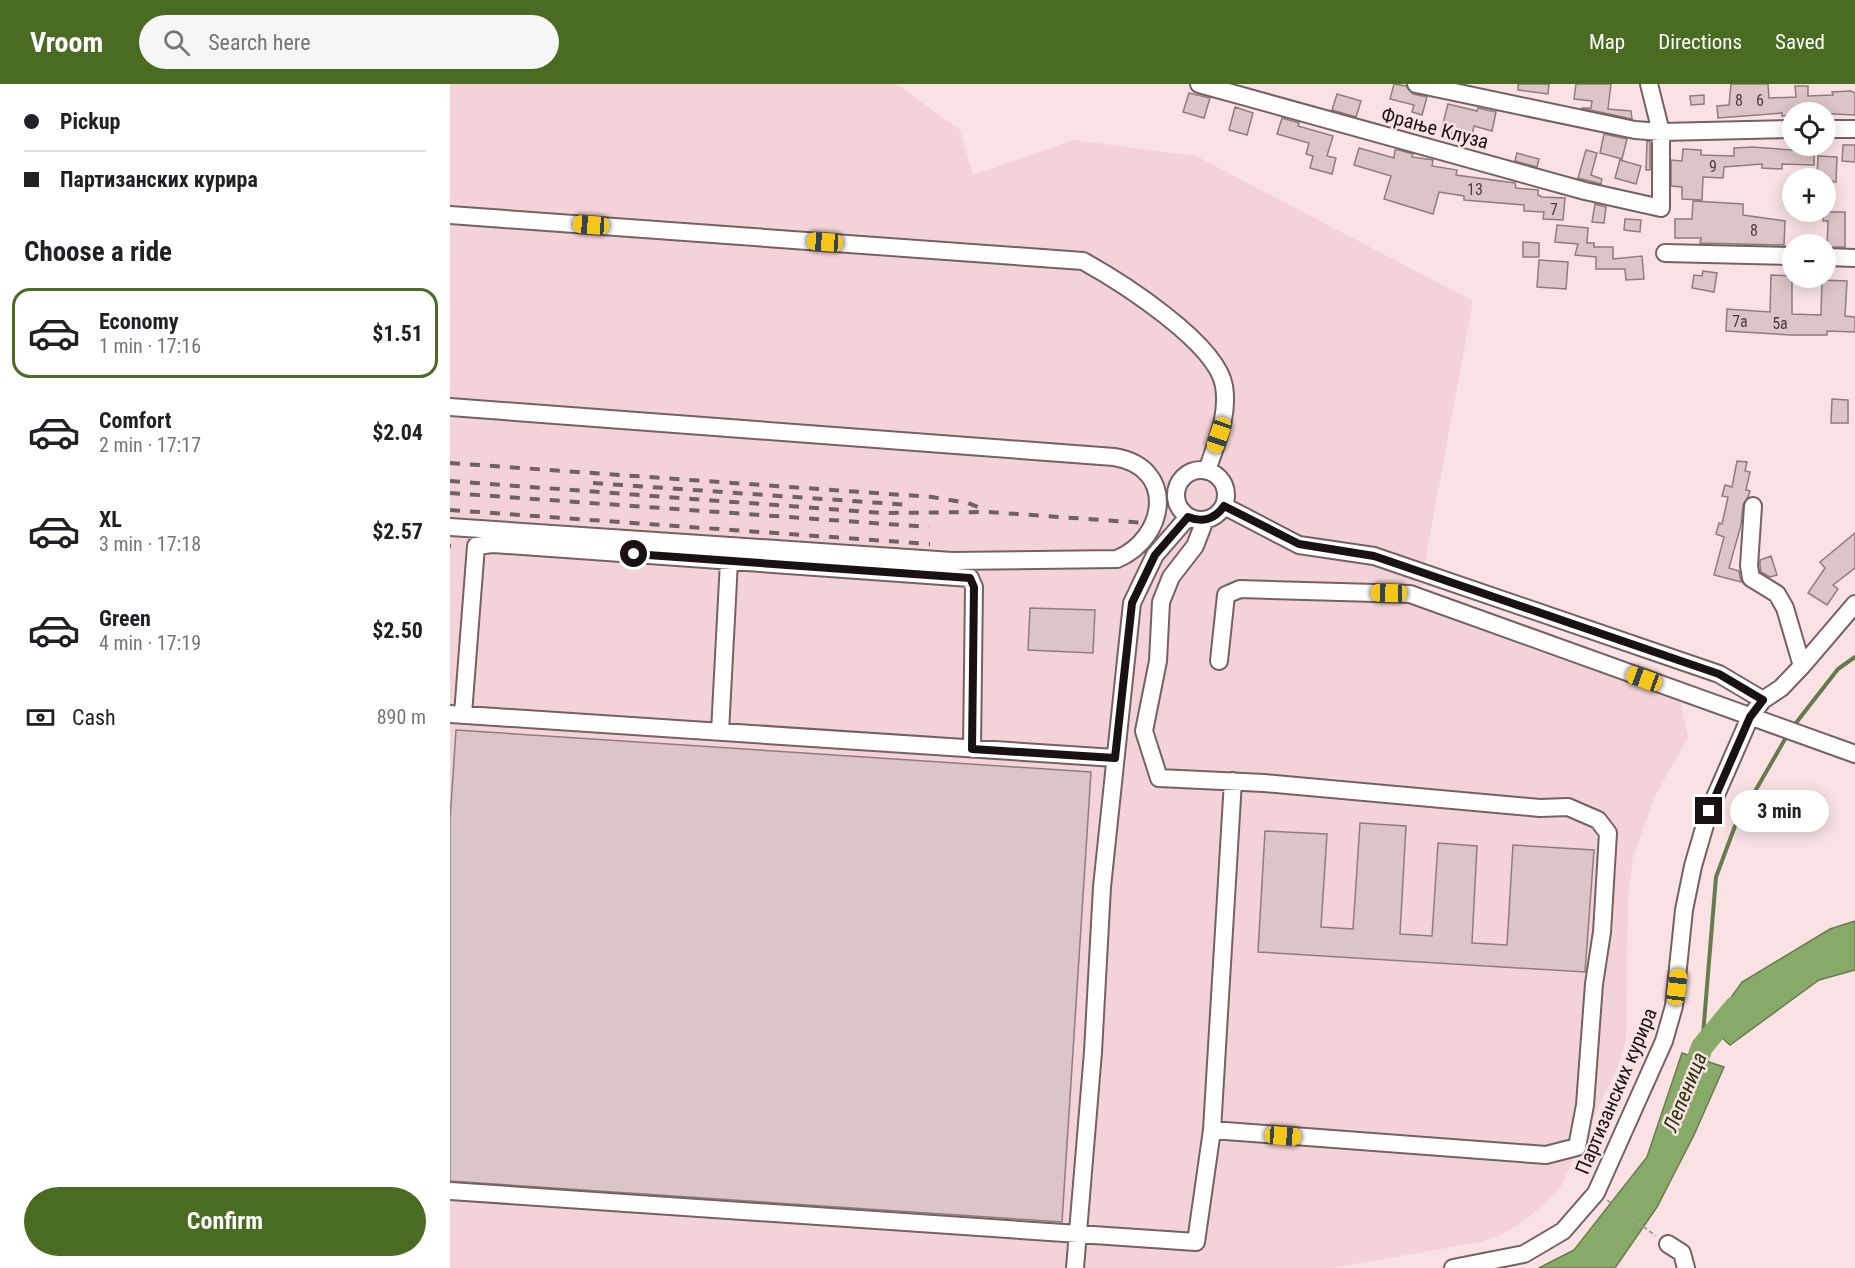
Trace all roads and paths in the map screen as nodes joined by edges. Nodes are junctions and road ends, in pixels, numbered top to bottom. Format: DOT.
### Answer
graph roads {
  1 [pos="1199,84"];
  2 [pos="1416,84"];
  3 [pos="1649,84"];
  4 [pos="1782,129"];
  5 [pos="1836,129"];
  6 [pos="1855,129"];
  7 [pos="1661,132"];
  8 [pos="450,215"];
  9 [pos="1665,253"];
  10 [pos="1782,256"];
  11 [pos="1836,257"];
  12 [pos="1855,258"];
  13 [pos="450,406"];
  14 [pos="1207,471"];
  15 [pos="1224,506"];
  16 [pos="1753,506"];
  17 [pos="1196,519"];
  18 [pos="450,527"];
  19 [pos="729,561"];
  20 [pos="1855,604"];
  21 [pos="1219,661"];
  22 [pos="1802,666"];
  23 [pos="1763,700"];
  24 [pos="456,714"];
  25 [pos="1750,717"];
  26 [pos="720,732"];
  27 [pos="972,749"];
  28 [pos="1853,750"];
  29 [pos="1115,758"];
  30 [pos="1233,781"];
  31 [pos="1212,1130"];
  32 [pos="450,1191"];
  33 [pos="1596,1193"];
  34 [pos="1078,1233"];
  35 [pos="1668,1244"];
  36 [pos="1075,1268"];
  37 [pos="1453,1268"];
  38 [pos="1686,1268"];
  1 -- 7 [label="street, Фрање Клуза"];
  2 -- 7 [label="street"];
  3 -- 7 [label="street"];
  4 -- 7 [label="street"];
  5 -- 6 [label="street"];
  8 -- 14 [label="street"];
  9 -- 10 [label="street"];
  11 -- 12 [label="street"];
  13 -- 18 [label="street"];
  14 -- 15 [label="street"];
  14 -- 17 [label="street"];
  15 -- 17 [label="street"];
  15 -- 23 [label="street"];
  16 -- 22 [label="street"];
  17 -- 29 [label="street"];
  17 -- 30 [label="street"];
  19 -- 24 [label="street"];
  19 -- 26 [label="street"];
  19 -- 27 [label="street"];
  20 -- 22 [label="street, Партизанских курира"];
  21 -- 25 [label="street"];
  22 -- 23 [label="street, Партизанских курира"];
  23 -- 25 [label="street, Партизанских курира"];
  24 -- 26 [label="street"];
  25 -- 28 [label="street"];
  25 -- 33 [label="street, Партизанских курира"];
  26 -- 27 [label="street"];
  27 -- 29 [label="street"];
  29 -- 34 [label="street"];
  30 -- 31 [label="street"];
  30 -- 31 [label="street"];
  31 -- 34 [label="street"];
  32 -- 34 [label="street"];
  33 -- 35 [label="path"];
  33 -- 37 [label="street, Партизанских курира"];
  34 -- 36 [label="street"];
  35 -- 38 [label="street"];
}
